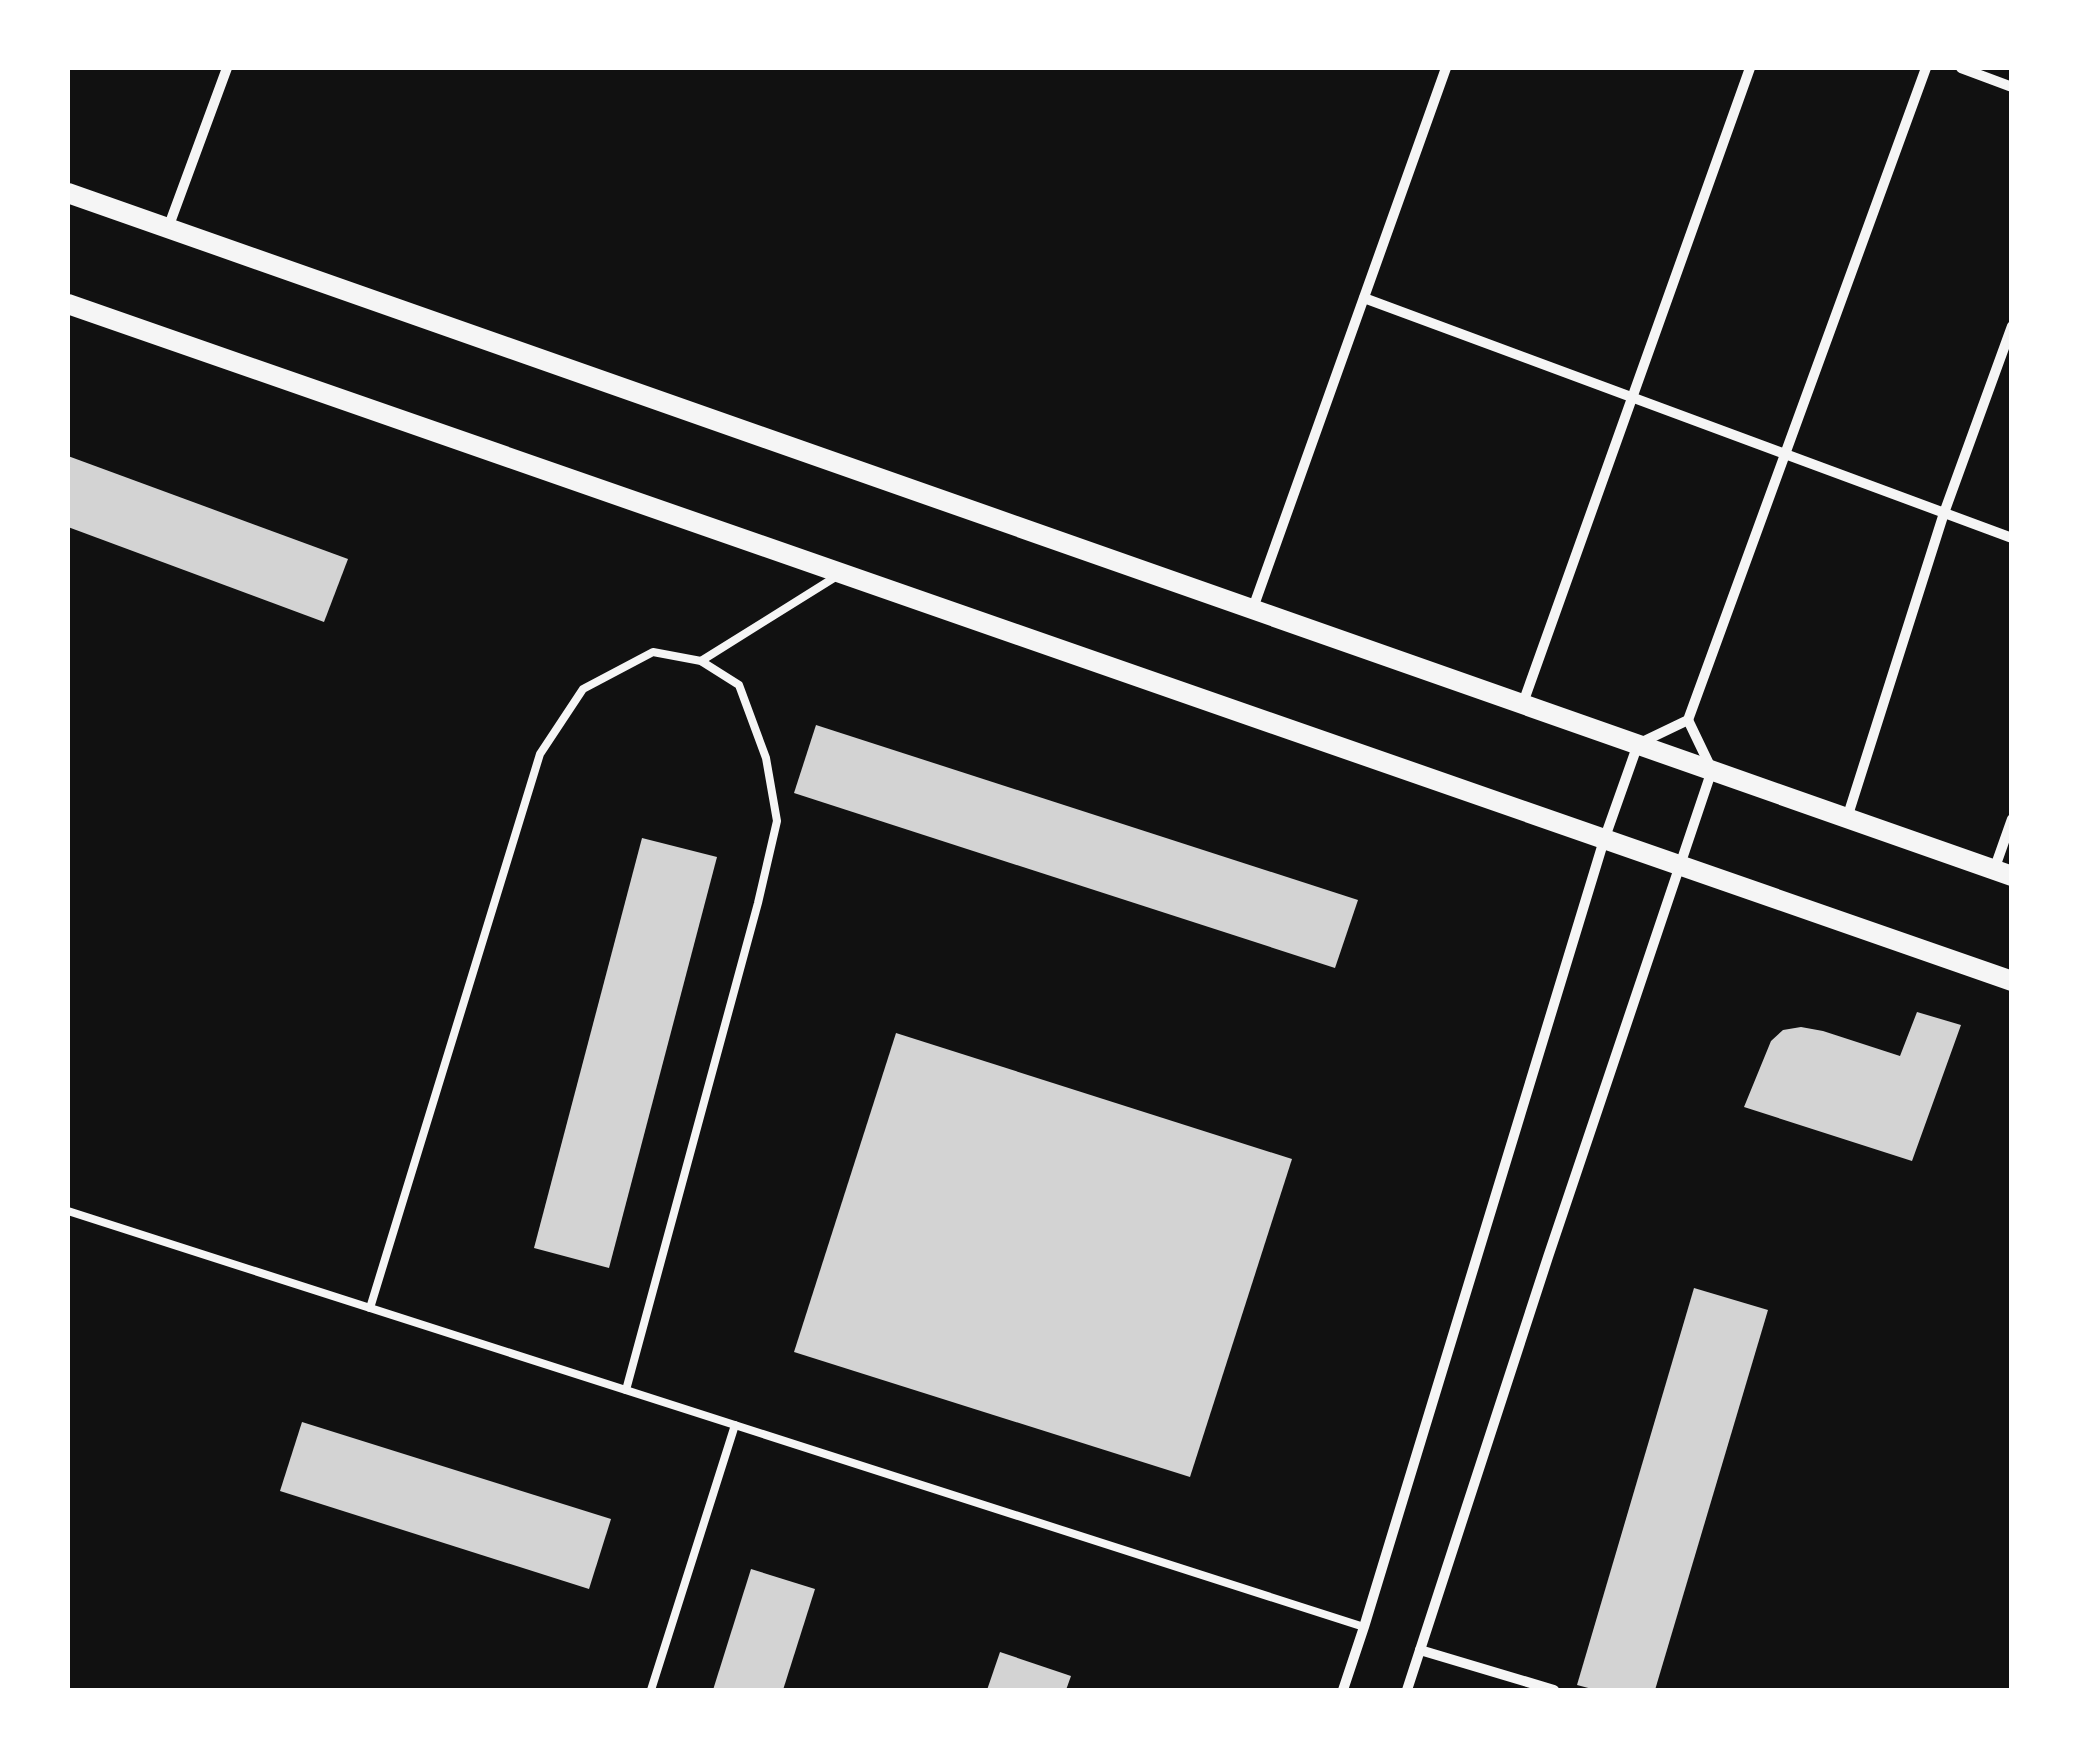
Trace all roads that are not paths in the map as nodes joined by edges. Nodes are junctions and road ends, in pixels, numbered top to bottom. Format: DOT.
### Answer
graph roads {
  1 [pos="226,68"];
  2 [pos="1446,68"];
  3 [pos="1750,68"];
  4 [pos="1926,68"];
  5 [pos="1961,68"];
  6 [pos="2012,87"];
  7 [pos="68,193"];
  8 [pos="168,228"];
  9 [pos="1364,298"];
  10 [pos="68,304"];
  11 [pos="2012,326"];
  12 [pos="1634,398"];
  13 [pos="1786,455"];
  14 [pos="1944,513"];
  15 [pos="2012,538"];
  16 [pos="841,574"];
  17 [pos="1253,608"];
  18 [pos="701,660"];
  19 [pos="1523,704"];
  20 [pos="1688,720"];
  21 [pos="1638,744"];
  22 [pos="1712,770"];
  23 [pos="1847,818"];
  24 [pos="2012,819"];
  25 [pos="1604,840"];
  26 [pos="1680,867"];
  27 [pos="2003,873"];
  28 [pos="2012,980"];
  29 [pos="68,1211"];
  30 [pos="370,1308"];
  31 [pos="626,1390"];
  32 [pos="735,1426"];
  33 [pos="1364,1627"];
  34 [pos="1420,1650"];
  35 [pos="650,1690"];
  36 [pos="1343,1690"];
  37 [pos="1406,1690"];
  38 [pos="1554,1690"];
  1 -- 8 [label="street"];
  2 -- 9 [label="street"];
  3 -- 12 [label="street"];
  4 -- 13 [label="street"];
  5 -- 6 [label="street"];
  7 -- 8 [label="main road"];
  8 -- 17 [label="main road"];
  9 -- 12 [label="street"];
  9 -- 17 [label="street"];
  10 -- 16 [label="main road"];
  11 -- 14 [label="street"];
  12 -- 13 [label="street"];
  12 -- 19 [label="street"];
  13 -- 14 [label="street"];
  13 -- 20 [label="street"];
  14 -- 15 [label="street"];
  14 -- 23 [label="street"];
  16 -- 18 [label="lane"];
  16 -- 25 [label="main road"];
  17 -- 19 [label="main road"];
  18 -- 30 [label="lane"];
  18 -- 31 [label="lane"];
  19 -- 21 [label="main road"];
  20 -- 21 [label="street"];
  20 -- 22 [label="street"];
  21 -- 22 [label="main road"];
  21 -- 25 [label="street"];
  22 -- 23 [label="main road"];
  22 -- 26 [label="street"];
  23 -- 27 [label="main road"];
  24 -- 27 [label="street"];
  25 -- 26 [label="main road"];
  25 -- 33 [label="street"];
  26 -- 28 [label="main road"];
  26 -- 34 [label="street"];
  29 -- 30 [label="lane"];
  30 -- 31 [label="lane"];
  31 -- 32 [label="lane"];
  32 -- 33 [label="lane"];
  32 -- 35 [label="lane"];
  33 -- 36 [label="street"];
  34 -- 37 [label="street"];
  34 -- 38 [label="street"];
}
